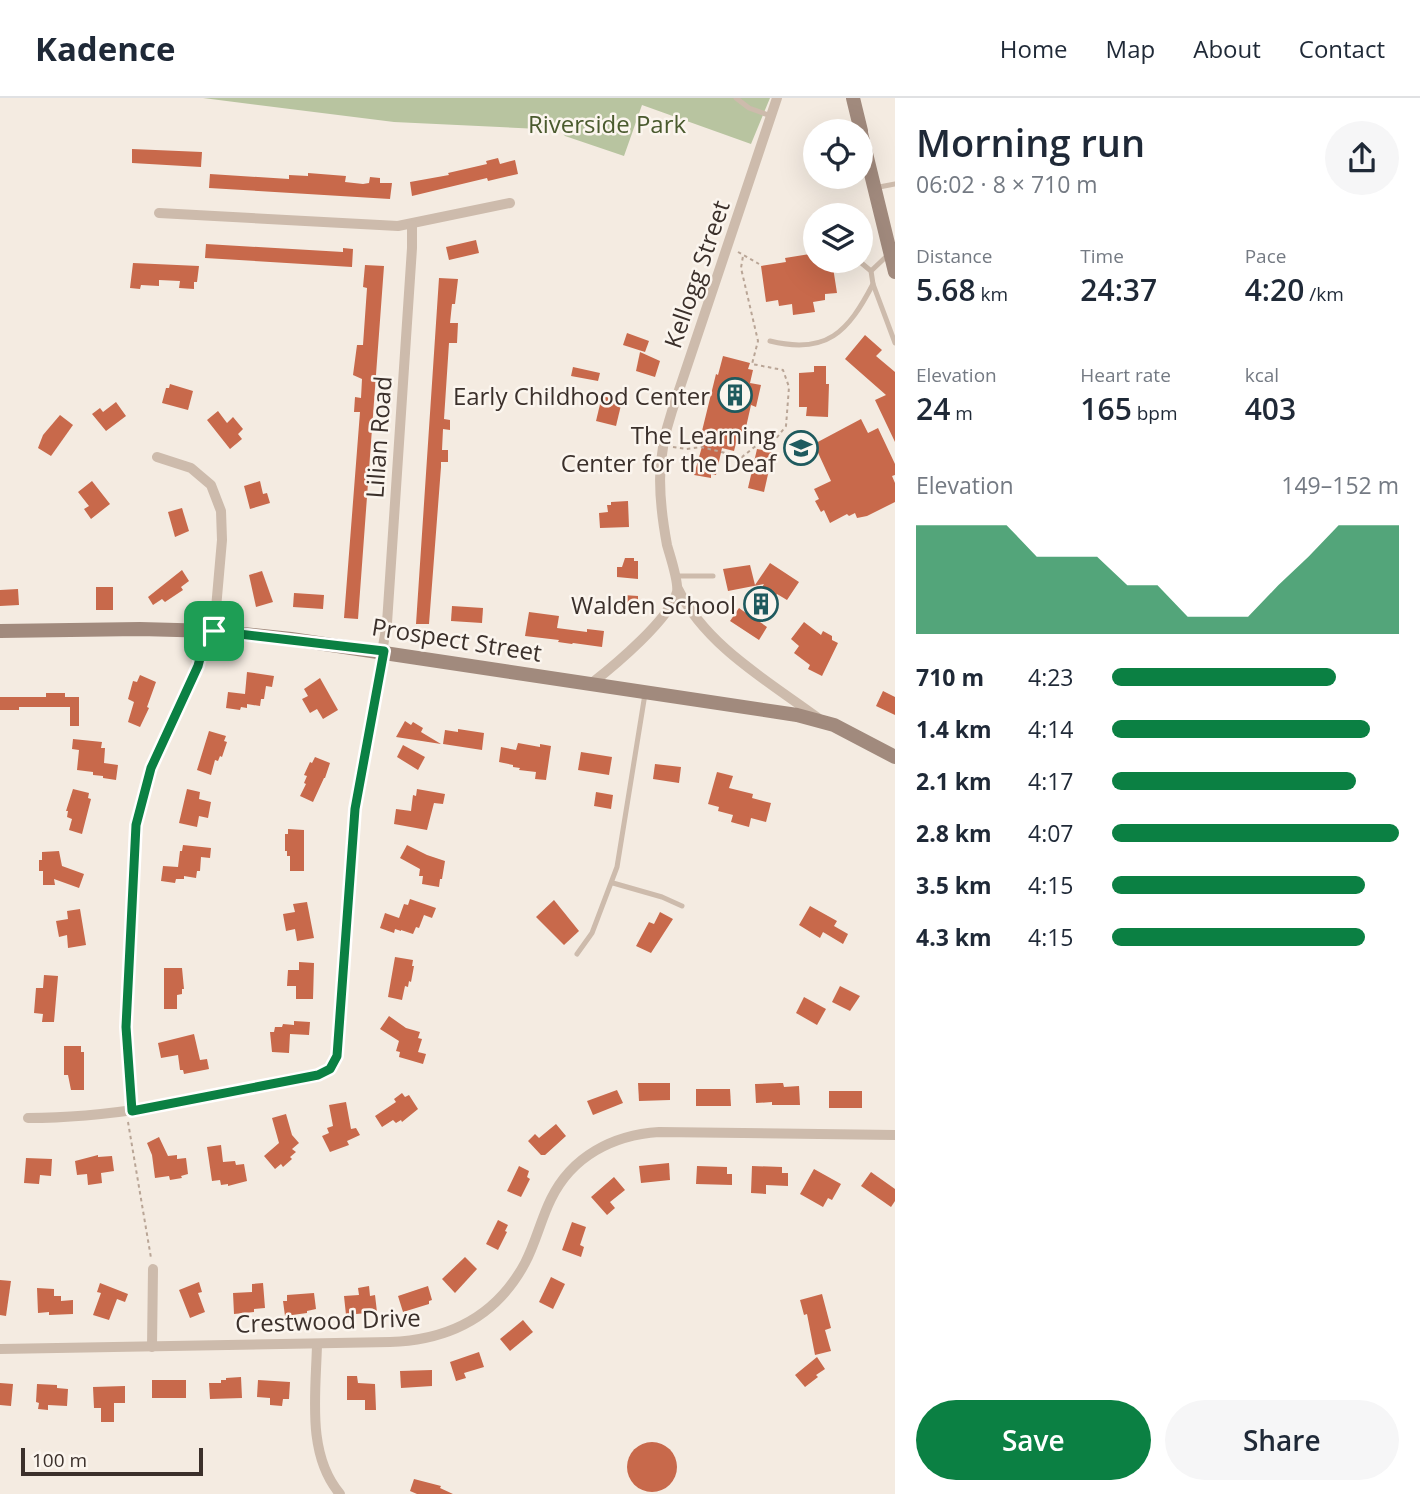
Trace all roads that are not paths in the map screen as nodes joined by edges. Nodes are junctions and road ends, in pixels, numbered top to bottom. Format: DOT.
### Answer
graph roads {
  1 [pos="736,98"];
  2 [pos="777,98"];
  3 [pos="853,98"];
  4 [pos="771,117"];
  5 [pos="858,119"];
  6 [pos="873,184"];
  7 [pos="895,184"];
  8 [pos="874,188"];
  9 [pos="510,203"];
  10 [pos="159,213"];
  11 [pos="412,225"];
  12 [pos="889,253"];
  13 [pos="873,269"];
  14 [pos="895,272"];
  15 [pos="871,273"];
  16 [pos="873,284"];
  17 [pos="770,341"];
  18 [pos="895,343"];
  19 [pos="158,457"];
  20 [pos="674,576"];
  21 [pos="713,576"];
  22 [pos="678,589"];
  23 [pos="0,631"];
  24 [pos="214,631"];
  25 [pos="384,651"];
  26 [pos="593,683"];
  27 [pos="646,690"];
  28 [pos="820,720"];
  29 [pos="895,757"];
  30 [pos="613,883"];
  31 [pos="682,906"];
  32 [pos="577,954"];
  33 [pos="130,1112"];
  34 [pos="28,1118"];
  35 [pos="895,1135"];
  36 [pos="153,1269"];
  37 [pos="317,1344"];
  38 [pos="152,1347"];
  39 [pos="0,1349"];
  40 [pos="340,1494"];
  1 -- 4 [label="lane"];
  2 -- 4 [label="street, Kellogg Street"];
  3 -- 5 [label="street"];
  4 -- 20 [label="street, Kellogg Street"];
  6 -- 8 [label="street"];
  7 -- 8 [label="lane"];
  8 -- 12 [label="street"];
  9 -- 11 [label="street"];
  10 -- 11 [label="street"];
  11 -- 25 [label="street, Lilian Road"];
  12 -- 13 [label="lane"];
  12 -- 14 [label="street"];
  15 -- 16 [label="lane"];
  16 -- 17 [label="lane"];
  16 -- 18 [label="lane"];
  19 -- 24 [label="street"];
  20 -- 21 [label="lane"];
  20 -- 22 [label="street, Kellogg Street"];
  22 -- 26 [label="street"];
  22 -- 28 [label="street, Kellogg Street"];
  23 -- 24 [label="street, Prospect Street"];
  24 -- 25 [label="street, Prospect Street"];
  24 -- 33 [label="street"];
  25 -- 26 [label="street, Prospect Street"];
  25 -- 33 [label="street, Lilian Road"];
  26 -- 27 [label="street, Prospect Street"];
  27 -- 28 [label="street, Prospect Street"];
  27 -- 30 [label="lane"];
  28 -- 29 [label="street, Prospect Street"];
  30 -- 31 [label="lane"];
  30 -- 32 [label="lane"];
  33 -- 34 [label="street"];
  35 -- 37 [label="street, Crestwood Drive"];
  36 -- 38 [label="street"];
  37 -- 38 [label="street, Crestwood Drive"];
  37 -- 40 [label="street"];
  38 -- 39 [label="street, Crestwood Drive"];
}
